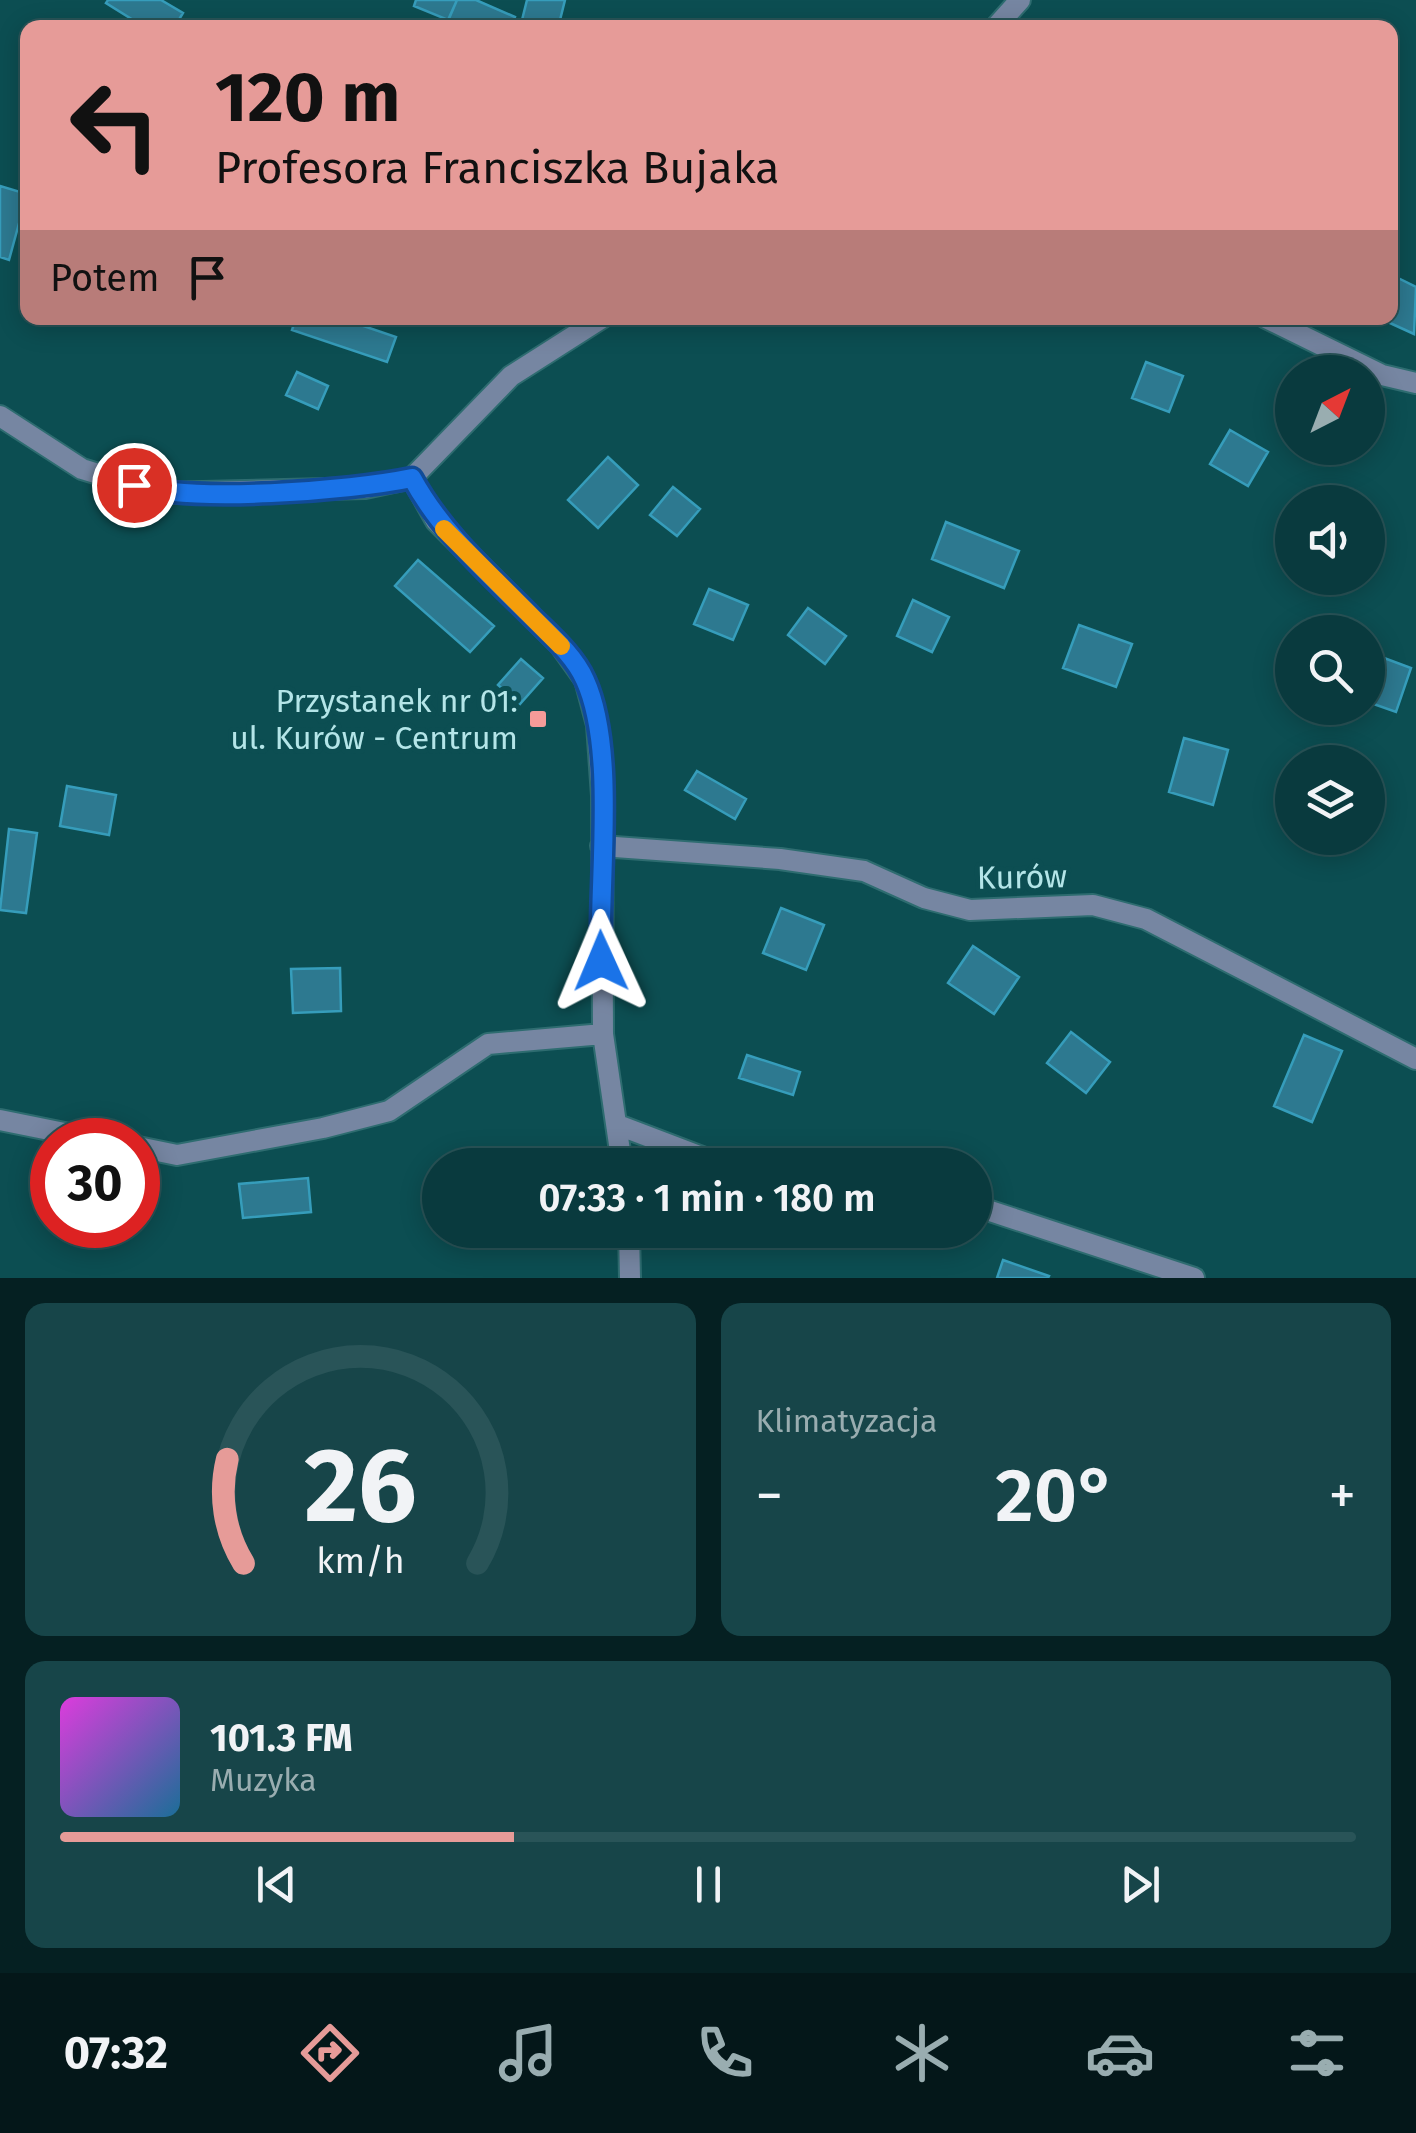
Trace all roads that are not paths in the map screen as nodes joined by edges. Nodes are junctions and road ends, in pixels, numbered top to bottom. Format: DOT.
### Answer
graph roads {
  1 [pos="1020,0"];
  2 [pos="1002,20"];
  3 [pos="591,325"];
  4 [pos="1280,325"];
  5 [pos="1416,384"];
  6 [pos="0,416"];
  7 [pos="412,478"];
  8 [pos="601,846"];
  9 [pos="604,1034"];
  10 [pos="1416,1059"];
  11 [pos="0,1120"];
  12 [pos="618,1125"];
  13 [pos="30,1126"];
  14 [pos="620,1148"];
  15 [pos="679,1148"];
  16 [pos="160,1152"];
  17 [pos="992,1212"];
  18 [pos="629,1248"];
  19 [pos="630,1278"];
  20 [pos="1194,1278"];
  1 -- 2 [label="street"];
  3 -- 7 [label="street"];
  4 -- 5 [label="street"];
  6 -- 7 [label="street"];
  7 -- 8 [label="street"];
  8 -- 9 [label="street"];
  8 -- 10 [label="street, Kurów"];
  9 -- 12 [label="street"];
  9 -- 16 [label="street"];
  11 -- 13 [label="street"];
  12 -- 14 [label="street"];
  12 -- 15 [label="street"];
  17 -- 20 [label="street"];
  18 -- 19 [label="street"];
}
